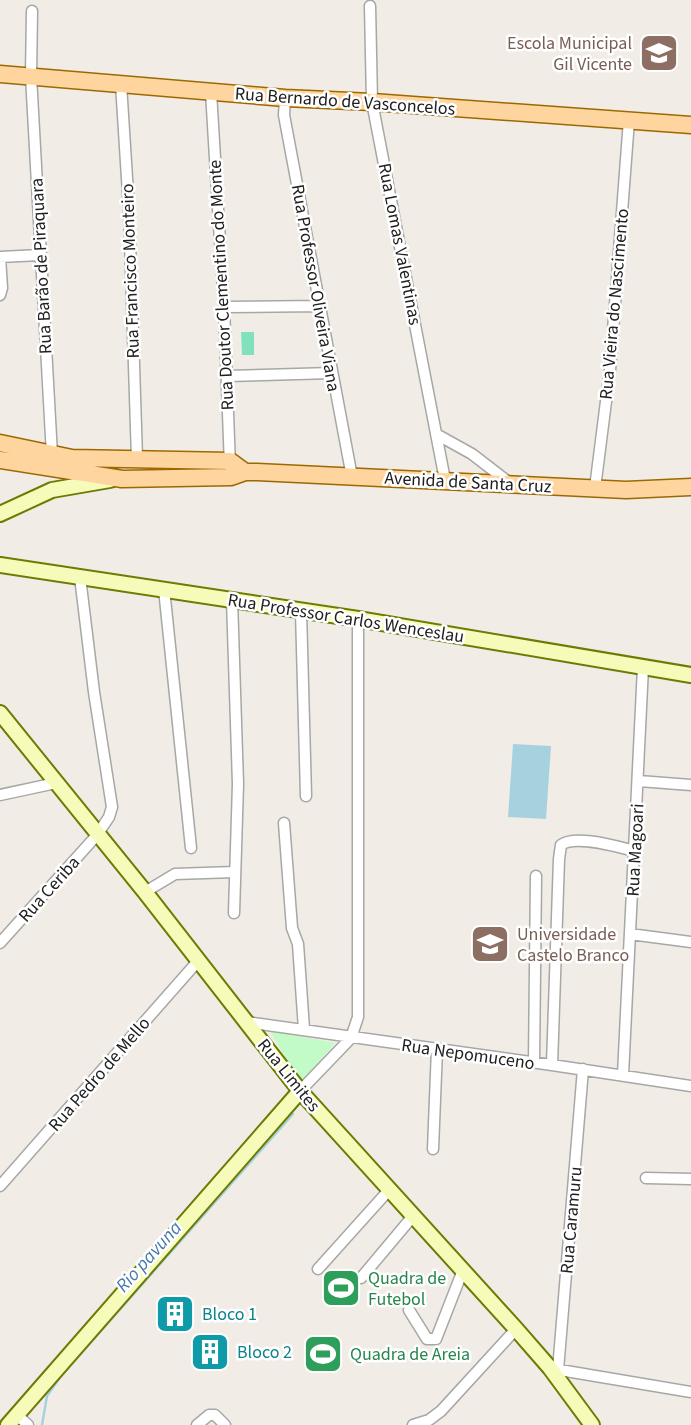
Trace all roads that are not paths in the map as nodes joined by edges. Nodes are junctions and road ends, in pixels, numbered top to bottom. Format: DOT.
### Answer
graph roads {
  1 [pos="370,6"];
  2 [pos="32,11"];
  3 [pos="0,74"];
  4 [pos="32,76"];
  5 [pos="121,84"];
  6 [pos="211,92"];
  7 [pos="285,98"];
  8 [pos="372,102"];
  9 [pos="625,120"];
  10 [pos="691,125"];
  11 [pos="0,255"];
  12 [pos="40,255"];
  13 [pos="0,295"];
  14 [pos="320,306"];
  15 [pos="224,307"];
  16 [pos="332,373"];
  17 [pos="227,376"];
  18 [pos="436,434"];
  19 [pos="0,443"];
  20 [pos="52,455"];
  21 [pos="137,458"];
  22 [pos="0,460"];
  23 [pos="235,470"];
  24 [pos="352,477"];
  25 [pos="122,479"];
  26 [pos="445,480"];
  27 [pos="511,484"];
  28 [pos="691,487"];
  29 [pos="595,488"];
  30 [pos="0,514"];
  31 [pos="0,565"];
  32 [pos="80,577"];
  33 [pos="164,589"];
  34 [pos="232,600"];
  35 [pos="301,611"];
  36 [pos="358,619"];
  37 [pos="643,667"];
  38 [pos="691,675"];
  39 [pos="0,713"];
  40 [pos="639,781"];
  41 [pos="55,783"];
  42 [pos="691,785"];
  43 [pos="0,795"];
  44 [pos="306,796"];
  45 [pos="284,823"];
  46 [pos="97,835"];
  47 [pos="191,848"];
  48 [pos="635,851"];
  49 [pos="234,872"];
  50 [pos="536,876"];
  51 [pos="145,892"];
  52 [pos="234,913"];
  53 [pos="630,934"];
  54 [pos="691,942"];
  55 [pos="0,943"];
  56 [pos="198,961"];
  57 [pos="246,1022"];
  58 [pos="304,1029"];
  59 [pos="351,1038"];
  60 [pos="437,1049"];
  61 [pos="530,1062"];
  62 [pos="552,1065"];
  63 [pos="583,1069"];
  64 [pos="623,1075"];
  65 [pos="691,1086"];
  66 [pos="300,1091"];
  67 [pos="433,1149"];
  68 [pos="646,1178"];
  69 [pos="691,1179"];
  70 [pos="0,1186"];
  71 [pos="388,1190"];
  72 [pos="413,1216"];
  73 [pos="318,1269"];
  74 [pos="468,1276"];
  75 [pos="361,1278"];
  76 [pos="409,1310"];
  77 [pos="516,1329"];
  78 [pos="554,1369"];
  79 [pos="691,1392"];
  80 [pos="585,1422"];
  81 [pos="21,1423"];
  82 [pos="197,1425"];
  83 [pos="225,1425"];
  84 [pos="413,1425"];
  1 -- 8 [label="street, Rua Lomas Valentinas"];
  2 -- 4 [label="street, Rua Barão de Piraquara"];
  3 -- 4 [label="main road, Rua Bernardo de Vasconcelos"];
  4 -- 5 [label="main road, Rua Bernardo de Vasconcelos"];
  4 -- 12 [label="street, Rua Barão de Piraquara"];
  5 -- 6 [label="main road, Rua Bernardo de Vasconcelos"];
  5 -- 21 [label="street, Rua Francisco Monteiro"];
  6 -- 7 [label="main road, Rua Bernardo de Vasconcelos"];
  6 -- 15 [label="street, Rua Doutor Clementino do Monte"];
  7 -- 8 [label="main road, Rua Bernardo de Vasconcelos"];
  7 -- 14 [label="street, Rua Professor Oliveira Viana"];
  8 -- 9 [label="main road, Rua Bernardo de Vasconcelos"];
  8 -- 18 [label="street, Rua Lomas Valentinas"];
  9 -- 10 [label="main road, Rua Bernardo de Vasconcelos"];
  9 -- 29 [label="street, Rua Vieira do Nascimento"];
  11 -- 12 [label="street"];
  11 -- 13 [label="street"];
  12 -- 20 [label="street, Rua Barão de Piraquara"];
  14 -- 15 [label="street"];
  14 -- 16 [label="street, Rua Professor Oliveira Viana"];
  15 -- 17 [label="street, Rua Doutor Clementino do Monte"];
  16 -- 17 [label="street"];
  16 -- 24 [label="street, Rua Professor Oliveira Viana"];
  17 -- 23 [label="street, Rua Doutor Clementino do Monte"];
  18 -- 26 [label="street, Rua Lomas Valentinas"];
  18 -- 27 [label="street"];
  19 -- 20 [label="main road, Avenida de Santa Cruz"];
  20 -- 21 [label="main road, Avenida de Santa Cruz"];
  21 -- 23 [label="main road, Avenida de Santa Cruz"];
  22 -- 25 [label="main road, Avenida de Santa Cruz"];
  23 -- 24 [label="main road, Avenida de Santa Cruz"];
  23 -- 25 [label="main road, Avenida de Santa Cruz"];
  24 -- 26 [label="main road, Avenida de Santa Cruz"];
  25 -- 30 [label="street"];
  26 -- 27 [label="main road, Avenida de Santa Cruz"];
  27 -- 29 [label="main road, Avenida de Santa Cruz"];
  28 -- 29 [label="main road, Avenida de Santa Cruz"];
  31 -- 32 [label="street, Rua Professor Carlos Wenceslau"];
  32 -- 33 [label="street, Rua Professor Carlos Wenceslau"];
  32 -- 46 [label="street, Rua Ceriba"];
  33 -- 34 [label="street, Rua Professor Carlos Wenceslau"];
  33 -- 47 [label="street"];
  34 -- 35 [label="street, Rua Professor Carlos Wenceslau"];
  34 -- 49 [label="street"];
  35 -- 36 [label="street, Rua Professor Carlos Wenceslau"];
  35 -- 44 [label="street"];
  36 -- 37 [label="street, Rua Professor Carlos Wenceslau"];
  36 -- 59 [label="street"];
  37 -- 38 [label="street, Rua Professor Carlos Wenceslau"];
  37 -- 40 [label="street, Rua Magoari"];
  39 -- 41 [label="street, Rua Limites"];
  40 -- 42 [label="street"];
  40 -- 48 [label="street, Rua Magoari"];
  41 -- 43 [label="street"];
  41 -- 46 [label="street, Rua Limites"];
  45 -- 58 [label="street"];
  46 -- 51 [label="street, Rua Limites"];
  46 -- 55 [label="street, Rua Ceriba"];
  48 -- 53 [label="street, Rua Magoari"];
  48 -- 62 [label="street"];
  49 -- 51 [label="street"];
  49 -- 52 [label="street"];
  50 -- 61 [label="street"];
  51 -- 56 [label="street, Rua Limites"];
  53 -- 54 [label="street"];
  53 -- 64 [label="street, Rua Magoari"];
  56 -- 57 [label="street, Rua Limites"];
  56 -- 70 [label="street, Rua Pedro de Mello"];
  57 -- 58 [label="street, Rua Nepomuceno"];
  57 -- 66 [label="street, Rua Limites"];
  58 -- 59 [label="street, Rua Nepomuceno"];
  59 -- 60 [label="street, Rua Nepomuceno"];
  59 -- 66 [label="street"];
  60 -- 61 [label="street, Rua Nepomuceno"];
  60 -- 67 [label="street"];
  61 -- 62 [label="street, Rua Nepomuceno"];
  62 -- 63 [label="street, Rua Nepomuceno"];
  63 -- 64 [label="street, Rua Nepomuceno"];
  63 -- 78 [label="street, Rua Caramuru"];
  64 -- 65 [label="street, Rua Nepomuceno"];
  66 -- 71 [label="street, Rua Limites"];
  66 -- 81 [label="street"];
  68 -- 69 [label="street"];
  71 -- 72 [label="street, Rua Limites"];
  71 -- 73 [label="street"];
  72 -- 74 [label="street, Rua Limites"];
  72 -- 75 [label="street"];
  74 -- 76 [label="street"];
  74 -- 77 [label="street, Rua Limites"];
  77 -- 78 [label="street, Rua Limites"];
  77 -- 84 [label="street"];
  78 -- 79 [label="street"];
  78 -- 80 [label="street, Rua Limites"];
  82 -- 83 [label="street"];
}
